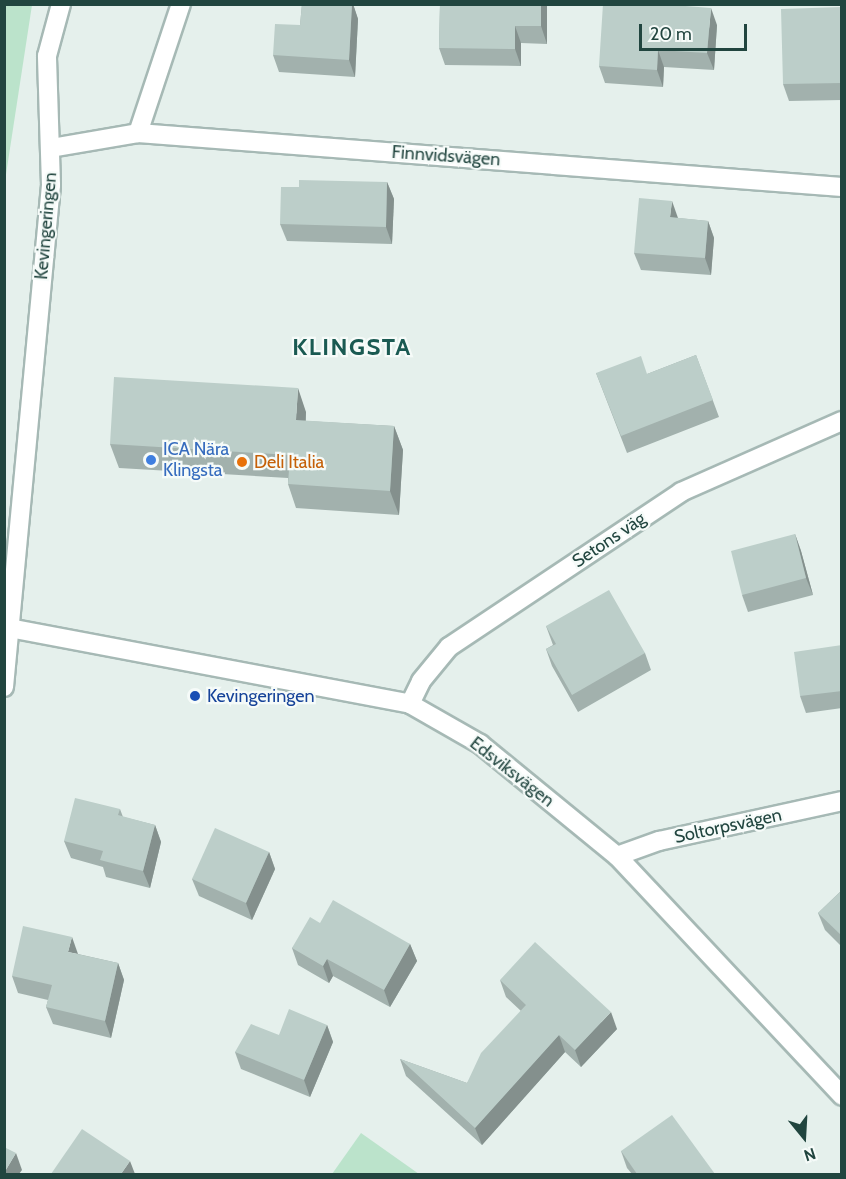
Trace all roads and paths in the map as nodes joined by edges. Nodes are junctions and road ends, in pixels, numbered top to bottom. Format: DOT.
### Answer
graph roads {
  1 [pos="61,4"];
  2 [pos="181,4"];
  3 [pos="138,132"];
  4 [pos="51,148"];
  5 [pos="842,187"];
  6 [pos="842,422"];
  7 [pos="7,627"];
  8 [pos="4,687"];
  9 [pos="410,704"];
  10 [pos="842,801"];
  11 [pos="616,856"];
  12 [pos="842,1096"];
  1 -- 4 [label="street, Kevingeringen"];
  2 -- 3 [label="street"];
  3 -- 4 [label="street, Finnvidsvägen"];
  3 -- 5 [label="street, Finnvidsvägen"];
  4 -- 7 [label="street, Kevingeringen"];
  6 -- 9 [label="street, Setons väg"];
  7 -- 8 [label="street, Kevingeringen"];
  7 -- 9 [label="street, Edsviksvägen"];
  9 -- 11 [label="street, Edsviksvägen"];
  10 -- 11 [label="street, Soltorpsvägen"];
  11 -- 12 [label="street, Edsviksvägen"];
}
